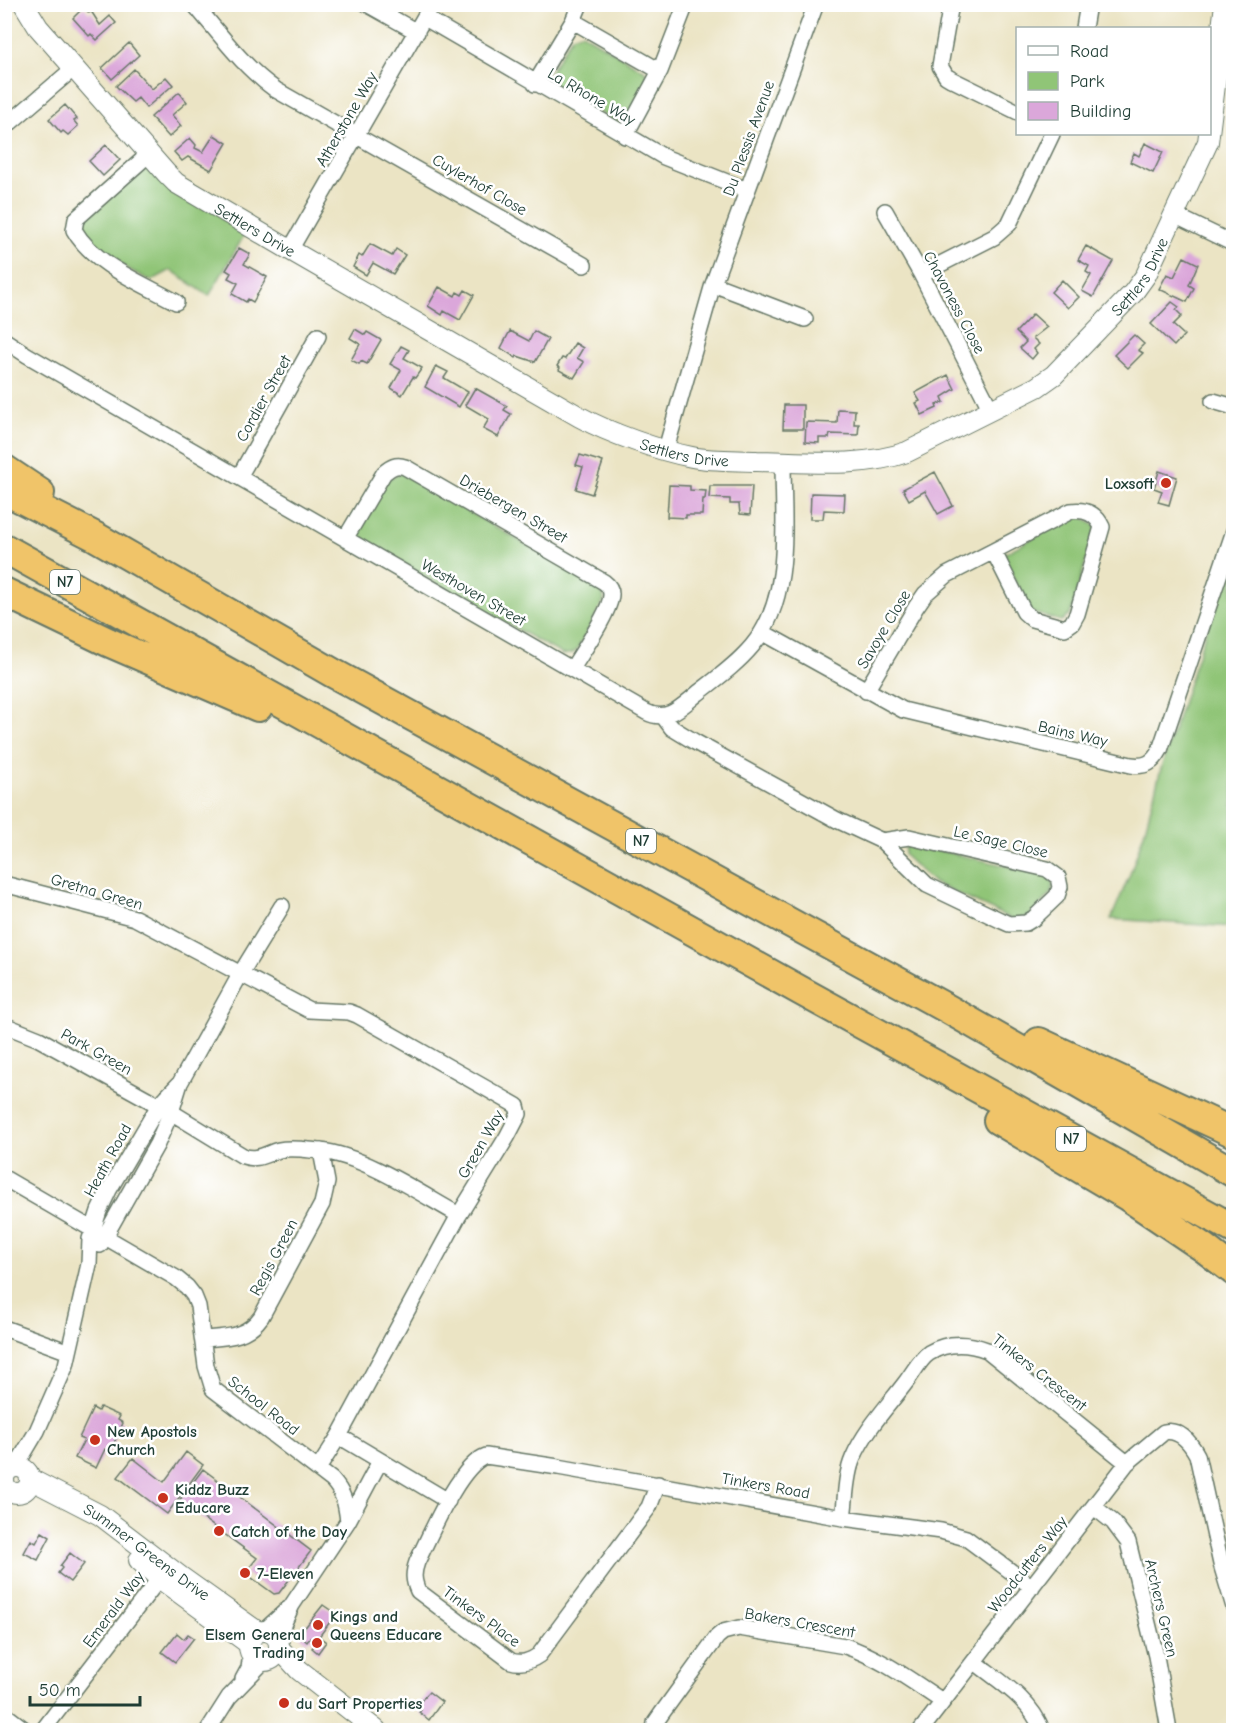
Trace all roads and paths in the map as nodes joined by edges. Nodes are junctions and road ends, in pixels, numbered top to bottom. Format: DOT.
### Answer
graph roads {
  1 [pos="24,4"];
  2 [pos="367,4"];
  3 [pos="432,4"];
  4 [pos="580,4"];
  5 [pos="686,4"];
  6 [pos="816,4"];
  7 [pos="951,4"];
  8 [pos="1088,4"];
  9 [pos="1225,4"];
  10 [pos="199,7"];
  11 [pos="573,21"];
  12 [pos="421,25"];
  13 [pos="1084,27"];
  14 [pos="1214,61"];
  15 [pos="74,68"];
  16 [pos="660,71"];
  17 [pos="535,84"];
  18 [pos="1211,102"];
  19 [pos="1016,111"];
  20 [pos="4,128"];
  21 [pos="357,135"];
  22 [pos="1052,135"];
  23 [pos="1209,135"];
  24 [pos="625,136"];
  25 [pos="149,154"];
  26 [pos="747,190"];
  27 [pos="885,211"];
  28 [pos="1174,215"];
  29 [pos="1233,244"];
  30 [pos="290,250"];
  31 [pos="584,265"];
  32 [pos="921,274"];
  33 [pos="713,284"];
  34 [pos="176,302"];
  35 [pos="805,319"];
  36 [pos="318,336"];
  37 [pos="4,340"];
  38 [pos="1213,401"];
  39 [pos="1233,406"];
  40 [pos="991,410"];
  41 [pos="666,449"];
  42 [pos="783,462"];
  43 [pos="4,468"];
  44 [pos="239,477"];
  45 [pos="4,490"];
  46 [pos="1233,531"];
  47 [pos="96,537"];
  48 [pos="345,539"];
  49 [pos="4,548"];
  50 [pos="994,552"];
  51 [pos="4,592"];
  52 [pos="762,632"];
  53 [pos="572,669"];
  54 [pos="866,691"];
  55 [pos="663,716"];
  56 [pos="416,777"];
  57 [pos="882,841"];
  58 [pos="4,884"];
  59 [pos="282,906"];
  60 [pos="241,973"];
  61 [pos="803,992"];
  62 [pos="948,1009"];
  63 [pos="4,1025"];
  64 [pos="165,1109"];
  65 [pos="1233,1133"];
  66 [pos="321,1151"];
  67 [pos="1233,1173"];
  68 [pos="4,1178"];
  69 [pos="459,1215"];
  70 [pos="1233,1229"];
  71 [pos="98,1232"];
  72 [pos="1233,1271"];
  73 [pos="4,1328"];
  74 [pos="203,1339"];
  75 [pos="69,1352"];
  76 [pos="339,1436"];
  77 [pos="478,1459"];
  78 [pos="380,1461"];
  79 [pos="1127,1463"];
  80 [pos="318,1469"];
  81 [pos="15,1478"];
  82 [pos="658,1484"];
  83 [pos="448,1501"];
  84 [pos="1094,1507"];
  85 [pos="843,1518"];
  86 [pos="348,1521"];
  87 [pos="164,1573"];
  88 [pos="1032,1587"];
  89 [pos="1233,1607"];
  90 [pos="264,1646"];
  91 [pos="975,1662"];
  92 [pos="942,1701"];
  93 [pos="4,1714"];
  94 [pos="372,1730"];
  95 [pos="25,1731"];
  96 [pos="43,1731"];
  97 [pos="208,1731"];
  98 [pos="654,1731"];
  99 [pos="921,1731"];
  100 [pos="1042,1731"];
  101 [pos="1169,1731"];
  1 -- 15 [label="street, Settlers Drive"];
  2 -- 12 [label="street, La Rhone Way"];
  3 -- 12 [label="street, Atherstone Way"];
  4 -- 11 [label="street"];
  5 -- 16 [label="street"];
  6 -- 26 [label="street, Du Plessis Avenue"];
  7 -- 19 [label="street"];
  8 -- 13 [label="street"];
  9 -- 14 [label="street, Settlers Drive"];
  10 -- 21 [label="street, Cuylerhof Close"];
  11 -- 16 [label="street"];
  11 -- 17 [label="street"];
  12 -- 17 [label="street, La Rhone Way"];
  12 -- 21 [label="street, Atherstone Way"];
  14 -- 18 [label="street, Settlers Drive"];
  15 -- 20 [label="street"];
  15 -- 25 [label="street, Settlers Drive"];
  16 -- 24 [label="street"];
  17 -- 24 [label="street, La Rhone Way"];
  21 -- 30 [label="street, Atherstone Way"];
  21 -- 31 [label="street, Cuylerhof Close"];
  22 -- 32 [label="street"];
  23 -- 28 [label="street, Settlers Drive"];
  24 -- 26 [label="street, La Rhone Way"];
  25 -- 30 [label="street, Settlers Drive"];
  25 -- 34 [label="street"];
  26 -- 33 [label="street, Du Plessis Avenue"];
  27 -- 32 [label="street, Chavoness Close"];
  28 -- 29 [label="street"];
  28 -- 40 [label="street, Settlers Drive"];
  30 -- 41 [label="street, Settlers Drive"];
  32 -- 40 [label="street, Chavoness Close"];
  33 -- 35 [label="street"];
  33 -- 41 [label="street, Du Plessis Avenue"];
  36 -- 44 [label="street, Cordier Street"];
  37 -- 44 [label="street, Westhoven Street"];
  38 -- 39 [label="street"];
  40 -- 42 [label="street, Settlers Drive"];
  41 -- 42 [label="street, Settlers Drive"];
  42 -- 52 [label="street"];
  43 -- 47 [label="highway"];
  44 -- 48 [label="street, Westhoven Street"];
  45 -- 47 [label="highway, N7"];
  46 -- 54 [label="street, Bains Way"];
  47 -- 62 [label="highway, N7"];
  48 -- 53 [label="street, Westhoven Street"];
  48 -- 53 [label="street, Driebergen Street"];
  49 -- 56 [label="highway, N7"];
  50 -- 50 [label="street, Savoye Close"];
  50 -- 54 [label="street, Savoye Close"];
  51 -- 56 [label="highway"];
  52 -- 54 [label="street, Bains Way"];
  52 -- 55 [label="street"];
  53 -- 55 [label="street, Westhoven Street"];
  55 -- 57 [label="street, Le Sage Close"];
  56 -- 61 [label="highway, N7"];
  57 -- 57 [label="street, Le Sage Close"];
  58 -- 60 [label="street, Gretna Green"];
  59 -- 60 [label="street"];
  60 -- 64 [label="street"];
  60 -- 69 [label="street, Green Way"];
  61 -- 70 [label="highway, N7"];
  61 -- 72 [label="highway"];
  62 -- 65 [label="highway"];
  62 -- 67 [label="highway, N7"];
  63 -- 64 [label="street, Park Green"];
  64 -- 66 [label="street, Park Green"];
  64 -- 71 [label="street"];
  66 -- 69 [label="street, Park Green"];
  66 -- 74 [label="street, Regis Green"];
  68 -- 71 [label="street, School Road"];
  69 -- 76 [label="street, Green Way"];
  71 -- 74 [label="street, School Road"];
  71 -- 75 [label="street"];
  73 -- 75 [label="street"];
  74 -- 80 [label="street, School Road"];
  75 -- 81 [label="street"];
  76 -- 78 [label="street"];
  76 -- 80 [label="street, Green Way"];
  77 -- 82 [label="street, Tinkers Road"];
  77 -- 83 [label="street, Tinkers Place"];
  78 -- 83 [label="street"];
  78 -- 86 [label="street"];
  79 -- 84 [label="street, Woodcutters Way"];
  79 -- 85 [label="street, Tinkers Crescent"];
  79 -- 89 [label="street, Woodcutters Way"];
  80 -- 86 [label="street, School Road"];
  81 -- 87 [label="street, Summer Greens Drive"];
  82 -- 83 [label="street, Tinkers Place"];
  82 -- 85 [label="street, Tinkers Road"];
  84 -- 88 [label="street, Woodcutters Way"];
  84 -- 101 [label="street, Archers Green"];
  85 -- 88 [label="street, Tinkers Road"];
  86 -- 90 [label="street"];
  87 -- 90 [label="street, Summer Greens Drive"];
  87 -- 96 [label="street, Emerald Way"];
  88 -- 91 [label="street, Woodcutters Way"];
  90 -- 94 [label="street, Summer Greens Drive"];
  90 -- 97 [label="street"];
  91 -- 92 [label="street, Woodcutters Way"];
  91 -- 100 [label="street"];
  92 -- 98 [label="street, Bakers Crescent"];
  92 -- 99 [label="street, Woodcutters Way"];
  93 -- 95 [label="street"];
}
